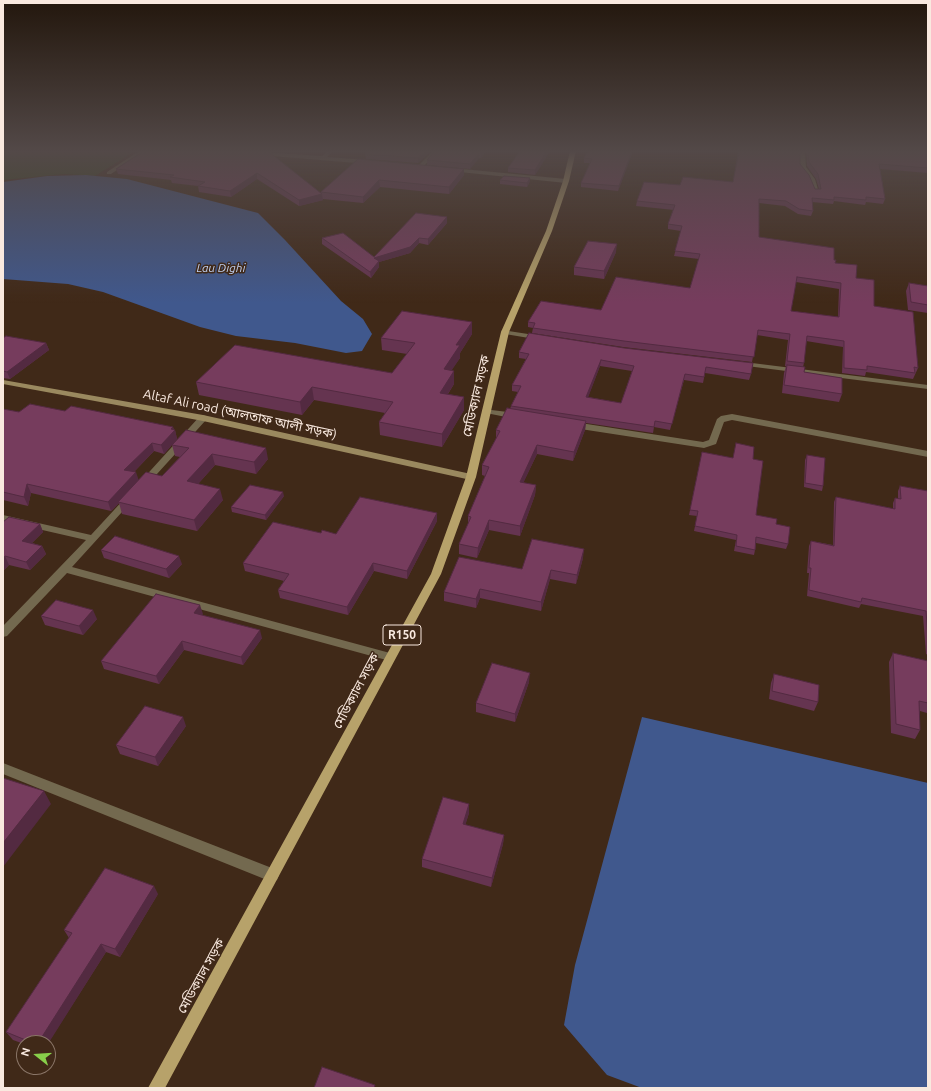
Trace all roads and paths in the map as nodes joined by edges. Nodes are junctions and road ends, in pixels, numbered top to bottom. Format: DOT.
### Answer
graph roads {
  1 [pos="559,202"];
  2 [pos="505,332"];
  3 [pos="552,339"];
  4 [pos="730,362"];
  5 [pos="3,382"];
  6 [pos="928,386"];
  7 [pos="486,411"];
  8 [pos="203,418"];
  9 [pos="525,418"];
  10 [pos="564,424"];
  11 [pos="928,454"];
  12 [pos="471,477"];
  13 [pos="3,518"];
  14 [pos="94,538"];
  15 [pos="65,569"];
  16 [pos="3,633"];
  17 [pos="390,657"];
  18 [pos="3,768"];
  19 [pos="272,874"];
  20 [pos="156,1088"];
  1 -- 2 [label="main road, মেডিক্যাল সড়ক / R150"];
  2 -- 3 [label="street"];
  2 -- 7 [label="main road, মেডিক্যাল সড়ক / R150"];
  4 -- 6 [label="street"];
  5 -- 8 [label="main road, Altaf Ali road (আলতাফ আলী সড়ক)"];
  7 -- 9 [label="street"];
  7 -- 12 [label="main road, মেডিক্যাল সড়ক / R150"];
  8 -- 12 [label="main road, Altaf Ali road (আলতাফ আলী সড়ক)"];
  8 -- 14 [label="street"];
  10 -- 11 [label="street"];
  12 -- 17 [label="main road, মেডিক্যাল সড়ক / R150"];
  13 -- 14 [label="street"];
  14 -- 15 [label="street"];
  15 -- 16 [label="street"];
  15 -- 17 [label="street"];
  17 -- 19 [label="main road, মেডিক্যাল সড়ক / R150"];
  18 -- 19 [label="street"];
  19 -- 20 [label="main road, মেডিক্যাল সড়ক / R150"];
}
